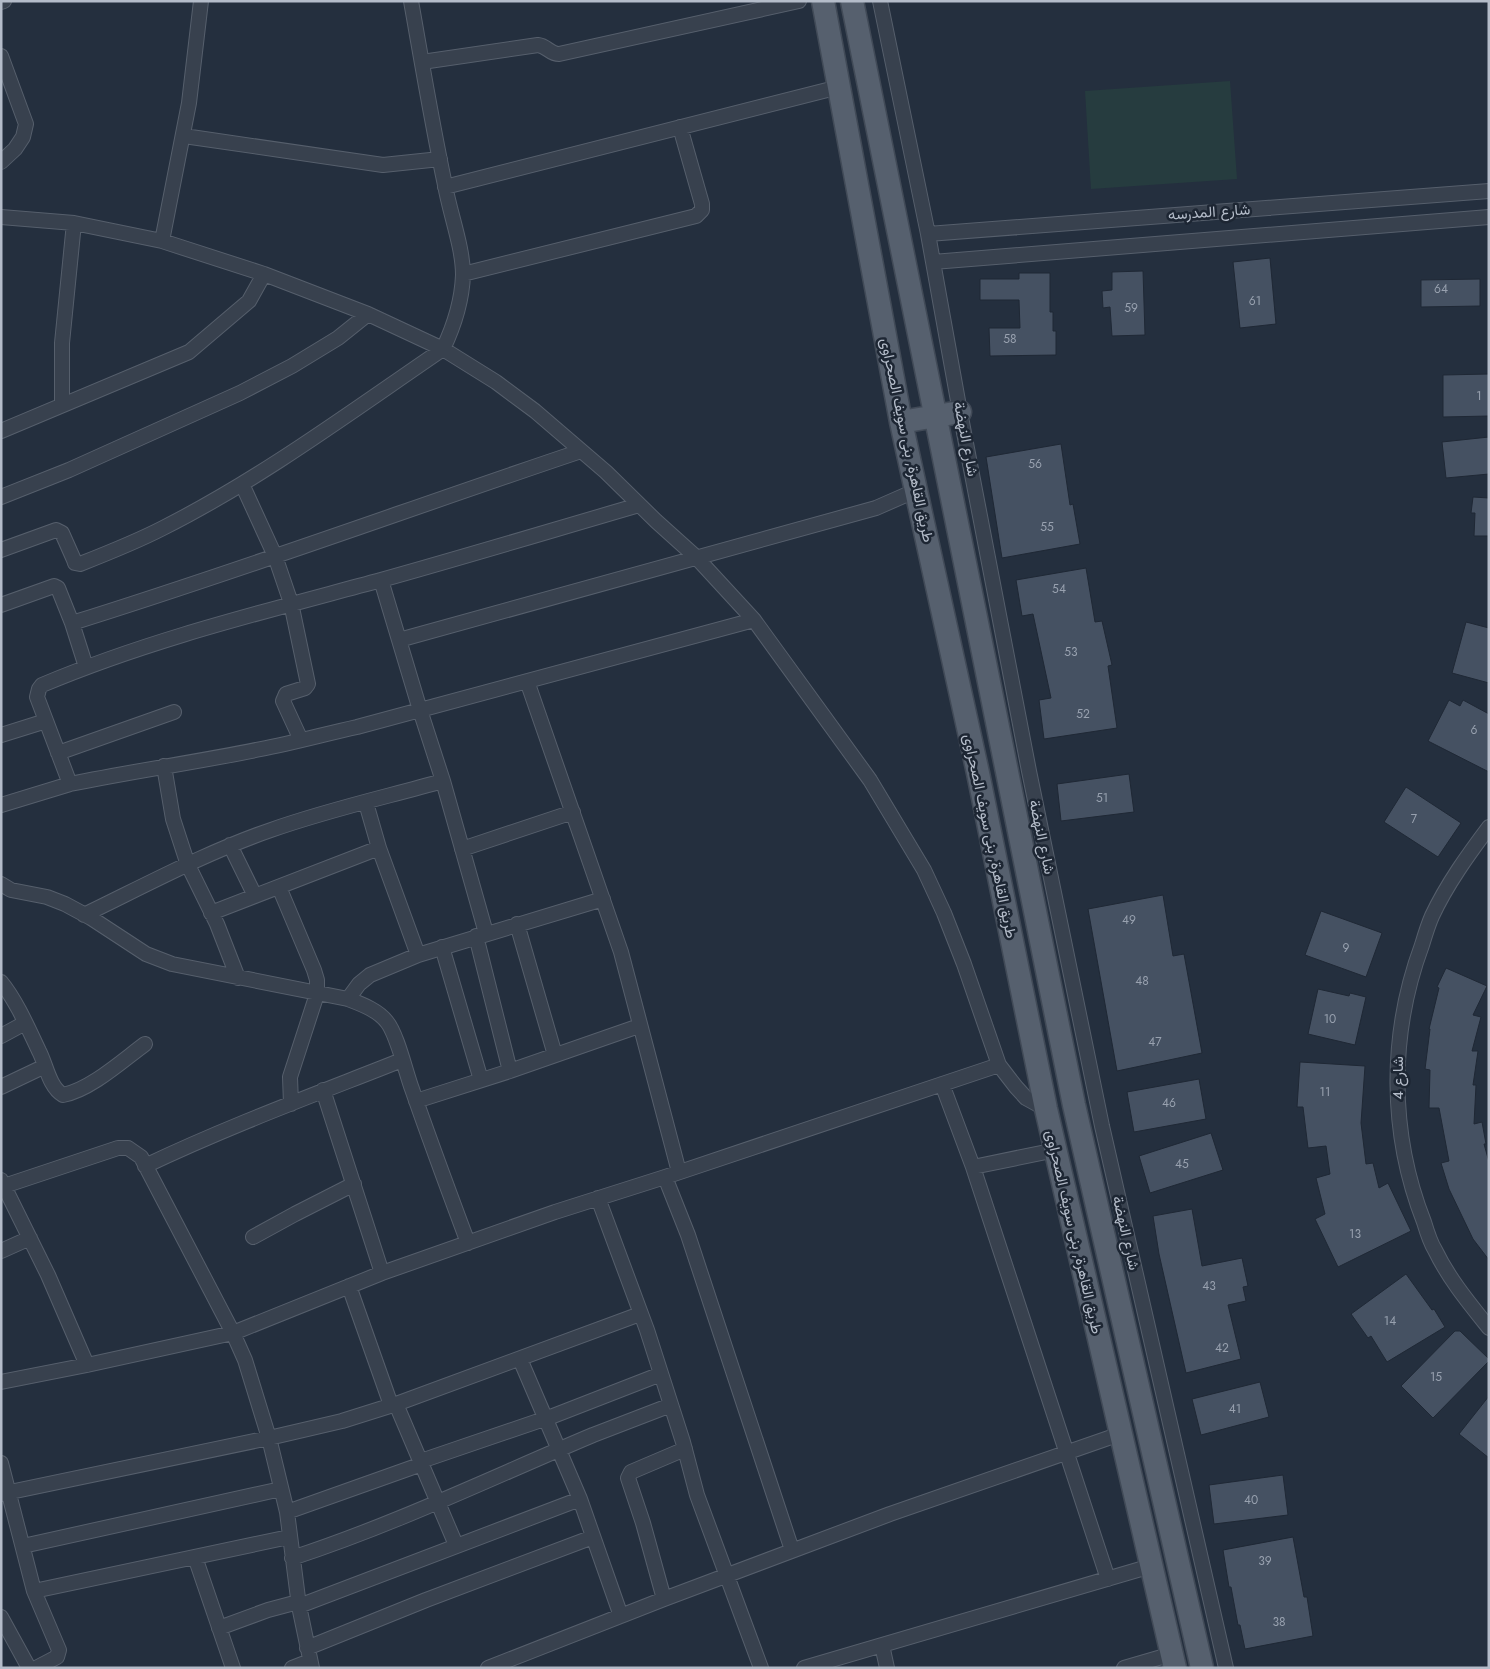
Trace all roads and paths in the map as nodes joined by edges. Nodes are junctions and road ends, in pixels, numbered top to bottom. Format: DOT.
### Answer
graph roads {
  1 [pos="200,1"];
  2 [pos="411,1"];
  3 [pos="798,1"];
  4 [pos="823,1"];
  5 [pos="852,1"];
  6 [pos="880,1"];
  7 [pos="1,56"];
  8 [pos="422,62"];
  9 [pos="839,87"];
  10 [pos="680,127"];
  11 [pos="184,136"];
  12 [pos="440,159"];
  13 [pos="1,162"];
  14 [pos="445,187"];
  15 [pos="1489,191"];
  16 [pos="1,217"];
  17 [pos="1489,217"];
  18 [pos="74,223"];
  19 [pos="928,234"];
  20 [pos="162,241"];
  21 [pos="933,262"];
  22 [pos="264,274"];
  23 [pos="463,274"];
  24 [pos="368,314"];
  25 [pos="444,349"];
  26 [pos="62,405"];
  27 [pos="960,412"];
  28 [pos="935,416"];
  29 [pos="901,422"];
  30 [pos="1,431"];
  31 [pos="581,451"];
  32 [pos="242,484"];
  33 [pos="917,490"];
  34 [pos="1,498"];
  35 [pos="639,505"];
  36 [pos="1,550"];
  37 [pos="274,556"];
  38 [pos="696,557"];
  39 [pos="381,580"];
  40 [pos="291,603"];
  41 [pos="1,605"];
  42 [pos="754,620"];
  43 [pos="72,623"];
  44 [pos="399,640"];
  45 [pos="86,667"];
  46 [pos="527,681"];
  47 [pos="420,710"];
  48 [pos="174,712"];
  49 [pos="46,721"];
  50 [pos="1,735"];
  51 [pos="301,740"];
  52 [pos="58,753"];
  53 [pos="164,766"];
  54 [pos="443,781"];
  55 [pos="70,784"];
  56 [pos="366,803"];
  57 [pos="1,805"];
  58 [pos="573,812"];
  59 [pos="1489,827"];
  60 [pos="230,845"];
  61 [pos="379,848"];
  62 [pos="462,849"];
  63 [pos="188,864"];
  64 [pos="1,884"];
  65 [pos="279,887"];
  66 [pos="255,896"];
  67 [pos="603,899"];
  68 [pos="211,913"];
  69 [pos="84,915"];
  70 [pos="517,924"];
  71 [pos="481,935"];
  72 [pos="442,947"];
  73 [pos="418,955"];
  74 [pos="238,978"];
  75 [pos="1,982"];
  76 [pos="317,994"];
  77 [pos="348,999"];
  78 [pos="25,1023"];
  79 [pos="640,1026"];
  80 [pos="1,1036"];
  81 [pos="145,1044"];
  82 [pos="555,1055"];
  83 [pos="402,1060"];
  84 [pos="998,1064"];
  85 [pos="45,1066"];
  86 [pos="510,1071"];
  87 [pos="481,1080"];
  88 [pos="942,1084"];
  89 [pos="1,1087"];
  90 [pos="323,1090"];
  91 [pos="416,1101"];
  92 [pos="291,1104"];
  93 [pos="1046,1108"];
  94 [pos="1056,1150"];
  95 [pos="145,1166"];
  96 [pos="973,1167"];
  97 [pos="679,1172"];
  98 [pos="666,1177"];
  99 [pos="3,1183"];
  100 [pos="354,1184"];
  101 [pos="598,1198"];
  102 [pos="253,1237"];
  103 [pos="30,1238"];
  104 [pos="468,1243"];
  105 [pos="1,1251"];
  106 [pos="382,1273"];
  107 [pos="349,1286"];
  108 [pos="640,1314"];
  109 [pos="1489,1328"];
  110 [pos="233,1332"];
  111 [pos="520,1359"];
  112 [pos="87,1365"];
  113 [pos="661,1374"];
  114 [pos="1,1382"];
  115 [pos="394,1404"];
  116 [pos="671,1405"];
  117 [pos="547,1418"];
  118 [pos="1120,1434"];
  119 [pos="269,1438"];
  120 [pos="685,1449"];
  121 [pos="560,1450"];
  122 [pos="1067,1452"];
  123 [pos="421,1462"];
  124 [pos="1,1463"];
  125 [pos="281,1489"];
  126 [pos="5,1493"];
  127 [pos="580,1498"];
  128 [pos="437,1503"];
  129 [pos="287,1512"];
  130 [pos="593,1537"];
  131 [pos="289,1538"];
  132 [pos="456,1545"];
  133 [pos="23,1546"];
  134 [pos="792,1550"];
  135 [pos="196,1557"];
  136 [pos="292,1558"];
  137 [pos="1151,1566"];
  138 [pos="726,1576"];
  139 [pos="1108,1579"];
  140 [pos="34,1591"];
  141 [pos="664,1599"];
  142 [pos="298,1604"];
  143 [pos="621,1616"];
  144 [pos="1,1617"];
  145 [pos="219,1628"];
  146 [pos="882,1645"];
  147 [pos="310,1659"];
  148 [pos="1173,1661"];
  149 [pos="29,1668"];
  150 [pos="36,1668"];
  151 [pos="233,1668"];
  152 [pos="292,1668"];
  153 [pos="488,1668"];
  154 [pos="761,1668"];
  155 [pos="804,1668"];
  156 [pos="887,1668"];
  157 [pos="1124,1668"];
  158 [pos="1202,1668"];
  159 [pos="1226,1668"];
  1 -- 11 [label="street"];
  2 -- 8 [label="street"];
  3 -- 8 [label="street"];
  4 -- 9 [label="main road, طريق القاهرة, بنى سويف الصحراوى"];
  5 -- 28 [label="main road, طريق القاهرة, بنى سويف الصحراوى"];
  6 -- 19 [label="street, شارع النهضة"];
  7 -- 13 [label="street"];
  8 -- 12 [label="street"];
  9 -- 10 [label="street"];
  9 -- 29 [label="main road, طريق القاهرة, بنى سويف الصحراوى"];
  10 -- 14 [label="street"];
  10 -- 23 [label="street"];
  11 -- 12 [label="street"];
  11 -- 20 [label="street"];
  12 -- 14 [label="street"];
  14 -- 23 [label="street"];
  15 -- 19 [label="street, شارع المدرسه"];
  16 -- 18 [label="street"];
  17 -- 21 [label="street, شارع المدرسه"];
  18 -- 20 [label="street"];
  18 -- 26 [label="street"];
  19 -- 21 [label="street, شارع النهضة"];
  20 -- 22 [label="street"];
  21 -- 27 [label="street, شارع النهضة"];
  22 -- 24 [label="street"];
  22 -- 26 [label="street"];
  23 -- 25 [label="street"];
  24 -- 25 [label="street"];
  24 -- 34 [label="street"];
  25 -- 31 [label="street"];
  25 -- 32 [label="street"];
  26 -- 30 [label="street"];
  27 -- 28 [label="main road"];
  27 -- 159 [label="street, شارع النهضة"];
  28 -- 29 [label="main road"];
  28 -- 158 [label="main road, طريق القاهرة, بنى سويف الصحراوى"];
  29 -- 33 [label="main road, طريق القاهرة, بنى سويف الصحراوى"];
  31 -- 35 [label="street"];
  31 -- 37 [label="street"];
  32 -- 36 [label="street"];
  32 -- 37 [label="street"];
  33 -- 38 [label="street"];
  33 -- 93 [label="main road, طريق القاهرة, بنى سويف الصحراوى"];
  35 -- 38 [label="street"];
  35 -- 39 [label="street"];
  37 -- 40 [label="street"];
  37 -- 43 [label="street"];
  38 -- 42 [label="street"];
  38 -- 44 [label="street"];
  39 -- 40 [label="street"];
  39 -- 44 [label="street"];
  40 -- 45 [label="street"];
  40 -- 51 [label="street"];
  41 -- 43 [label="street"];
  42 -- 46 [label="street"];
  42 -- 84 [label="street"];
  43 -- 45 [label="street"];
  44 -- 47 [label="street"];
  45 -- 49 [label="street"];
  46 -- 47 [label="street"];
  46 -- 58 [label="street"];
  47 -- 51 [label="street"];
  47 -- 54 [label="street"];
  48 -- 52 [label="street"];
  49 -- 50 [label="street"];
  49 -- 52 [label="street"];
  51 -- 53 [label="street"];
  52 -- 55 [label="street"];
  53 -- 55 [label="street"];
  53 -- 63 [label="street"];
  54 -- 56 [label="street"];
  54 -- 62 [label="street"];
  55 -- 57 [label="street"];
  56 -- 60 [label="street"];
  56 -- 61 [label="street"];
  58 -- 62 [label="street"];
  58 -- 67 [label="street"];
  59 -- 109 [label="street, شارع 4"];
  60 -- 63 [label="street"];
  60 -- 66 [label="street"];
  61 -- 65 [label="street"];
  61 -- 73 [label="street"];
  62 -- 71 [label="street"];
  63 -- 68 [label="street"];
  63 -- 69 [label="street"];
  64 -- 69 [label="street"];
  65 -- 66 [label="street"];
  65 -- 76 [label="street"];
  66 -- 68 [label="street"];
  67 -- 70 [label="street"];
  67 -- 79 [label="street"];
  68 -- 74 [label="street"];
  69 -- 74 [label="street"];
  70 -- 71 [label="street"];
  70 -- 82 [label="street"];
  71 -- 72 [label="street"];
  71 -- 86 [label="street"];
  72 -- 73 [label="street"];
  72 -- 87 [label="street"];
  73 -- 77 [label="street"];
  74 -- 76 [label="street"];
  75 -- 78 [label="street"];
  76 -- 77 [label="street"];
  76 -- 92 [label="street"];
  77 -- 83 [label="street"];
  78 -- 80 [label="street"];
  78 -- 85 [label="street"];
  79 -- 82 [label="street"];
  79 -- 97 [label="street"];
  81 -- 85 [label="street"];
  82 -- 86 [label="street"];
  83 -- 90 [label="street"];
  83 -- 91 [label="street"];
  84 -- 88 [label="street"];
  84 -- 93 [label="street"];
  85 -- 89 [label="street"];
  86 -- 87 [label="street"];
  87 -- 91 [label="street"];
  88 -- 96 [label="street"];
  88 -- 97 [label="street"];
  90 -- 92 [label="street"];
  90 -- 100 [label="street"];
  91 -- 104 [label="street"];
  92 -- 95 [label="street"];
  93 -- 94 [label="main road, طريق القاهرة, بنى سويف الصحراوى"];
  94 -- 96 [label="street"];
  94 -- 118 [label="main road, طريق القاهرة, بنى سويف الصحراوى"];
  95 -- 99 [label="street"];
  95 -- 110 [label="street"];
  96 -- 122 [label="street"];
  97 -- 98 [label="street"];
  98 -- 101 [label="street"];
  98 -- 134 [label="street"];
  99 -- 103 [label="street"];
  100 -- 102 [label="street"];
  100 -- 106 [label="street"];
  101 -- 104 [label="street"];
  101 -- 108 [label="street"];
  103 -- 105 [label="street"];
  103 -- 112 [label="street"];
  104 -- 106 [label="street"];
  106 -- 107 [label="street"];
  107 -- 110 [label="street"];
  107 -- 115 [label="street"];
  108 -- 111 [label="street"];
  108 -- 113 [label="street"];
  110 -- 112 [label="street"];
  110 -- 119 [label="street"];
  111 -- 115 [label="street"];
  111 -- 117 [label="street"];
  112 -- 114 [label="street"];
  113 -- 116 [label="street"];
  113 -- 117 [label="street"];
  115 -- 119 [label="street"];
  115 -- 123 [label="street"];
  116 -- 120 [label="street"];
  116 -- 121 [label="street"];
  117 -- 121 [label="street"];
  117 -- 123 [label="street"];
  118 -- 122 [label="street"];
  118 -- 137 [label="main road, طريق القاهرة, بنى سويف الصحراوى"];
  119 -- 125 [label="street"];
  119 -- 126 [label="street"];
  120 -- 138 [label="street"];
  120 -- 141 [label="street"];
  121 -- 127 [label="street"];
  121 -- 128 [label="street"];
  122 -- 134 [label="street"];
  122 -- 139 [label="street"];
  123 -- 128 [label="street"];
  123 -- 129 [label="street"];
  124 -- 126 [label="street"];
  125 -- 129 [label="street"];
  125 -- 133 [label="street"];
  126 -- 133 [label="street"];
  127 -- 130 [label="street"];
  127 -- 132 [label="street"];
  128 -- 132 [label="street"];
  128 -- 136 [label="street"];
  129 -- 131 [label="street"];
  130 -- 143 [label="street"];
  130 -- 147 [label="street"];
  131 -- 135 [label="street"];
  131 -- 136 [label="street"];
  132 -- 142 [label="street"];
  133 -- 140 [label="street"];
  134 -- 138 [label="street"];
  135 -- 140 [label="street"];
  135 -- 145 [label="street"];
  136 -- 142 [label="street"];
  137 -- 139 [label="street"];
  137 -- 148 [label="main road, طريق القاهرة, بنى سويف الصحراوى"];
  138 -- 141 [label="street"];
  138 -- 154 [label="street"];
  139 -- 146 [label="street"];
  140 -- 150 [label="street"];
  141 -- 143 [label="street"];
  142 -- 145 [label="street"];
  142 -- 147 [label="street"];
  143 -- 153 [label="street"];
  144 -- 149 [label="street"];
  145 -- 151 [label="street"];
  146 -- 155 [label="street"];
  146 -- 156 [label="street"];
  147 -- 152 [label="street"];
  148 -- 157 [label="street"];
}
